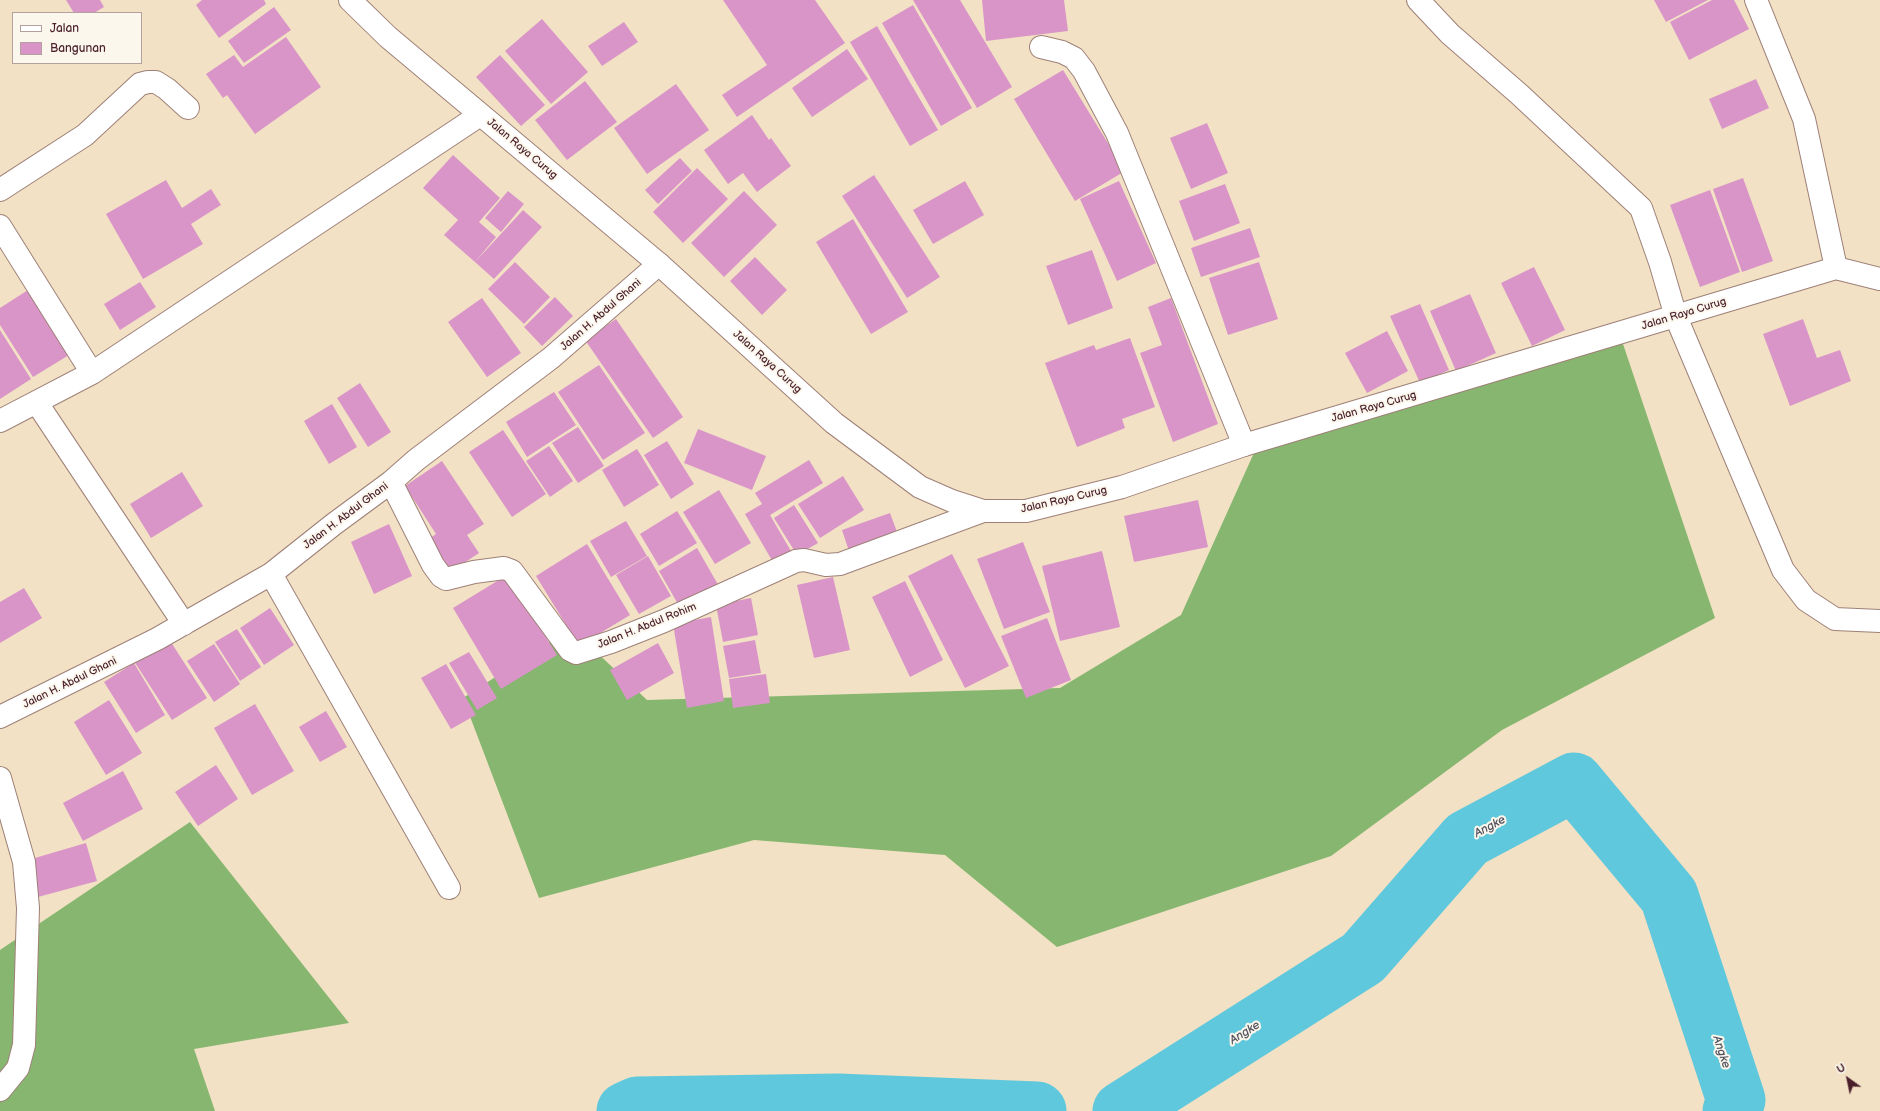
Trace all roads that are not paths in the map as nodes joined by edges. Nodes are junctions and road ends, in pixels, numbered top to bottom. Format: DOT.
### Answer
graph roads {
  1 [pos="350,0"];
  2 [pos="1418,0"];
  3 [pos="1756,0"];
  4 [pos="1041,47"];
  5 [pos="188,108"];
  6 [pos="480,115"];
  7 [pos="0,190"];
  8 [pos="0,226"];
  9 [pos="659,264"];
  10 [pos="1836,268"];
  11 [pos="1880,279"];
  12 [pos="1676,317"];
  13 [pos="92,373"];
  14 [pos="36,403"];
  15 [pos="0,421"];
  16 [pos="1244,445"];
  17 [pos="391,482"];
  18 [pos="983,511"];
  19 [pos="271,574"];
  20 [pos="1880,621"];
  21 [pos="184,624"];
  22 [pos="0,717"];
  23 [pos="0,778"];
  24 [pos="449,888"];
  25 [pos="0,1090"];
  1 -- 6 [label="street, Jalan Raya Curug"];
  2 -- 12 [label="street"];
  3 -- 10 [label="street"];
  4 -- 16 [label="street"];
  5 -- 7 [label="street"];
  6 -- 9 [label="street, Jalan Raya Curug"];
  6 -- 13 [label="street"];
  8 -- 13 [label="street"];
  9 -- 17 [label="street, Jalan H. Abdul Ghani"];
  9 -- 18 [label="street, Jalan Raya Curug"];
  10 -- 11 [label="street"];
  10 -- 12 [label="street, Jalan Raya Curug"];
  12 -- 16 [label="street, Jalan Raya Curug"];
  12 -- 20 [label="street"];
  13 -- 14 [label="street"];
  14 -- 15 [label="street"];
  14 -- 21 [label="street"];
  16 -- 18 [label="street, Jalan Raya Curug"];
  17 -- 18 [label="street, Jalan H. Abdul Rohim"];
  17 -- 19 [label="street, Jalan H. Abdul Ghani"];
  19 -- 21 [label="street, Jalan H. Abdul Ghani"];
  19 -- 24 [label="street"];
  21 -- 22 [label="street, Jalan H. Abdul Ghani"];
  23 -- 25 [label="street"];
}
